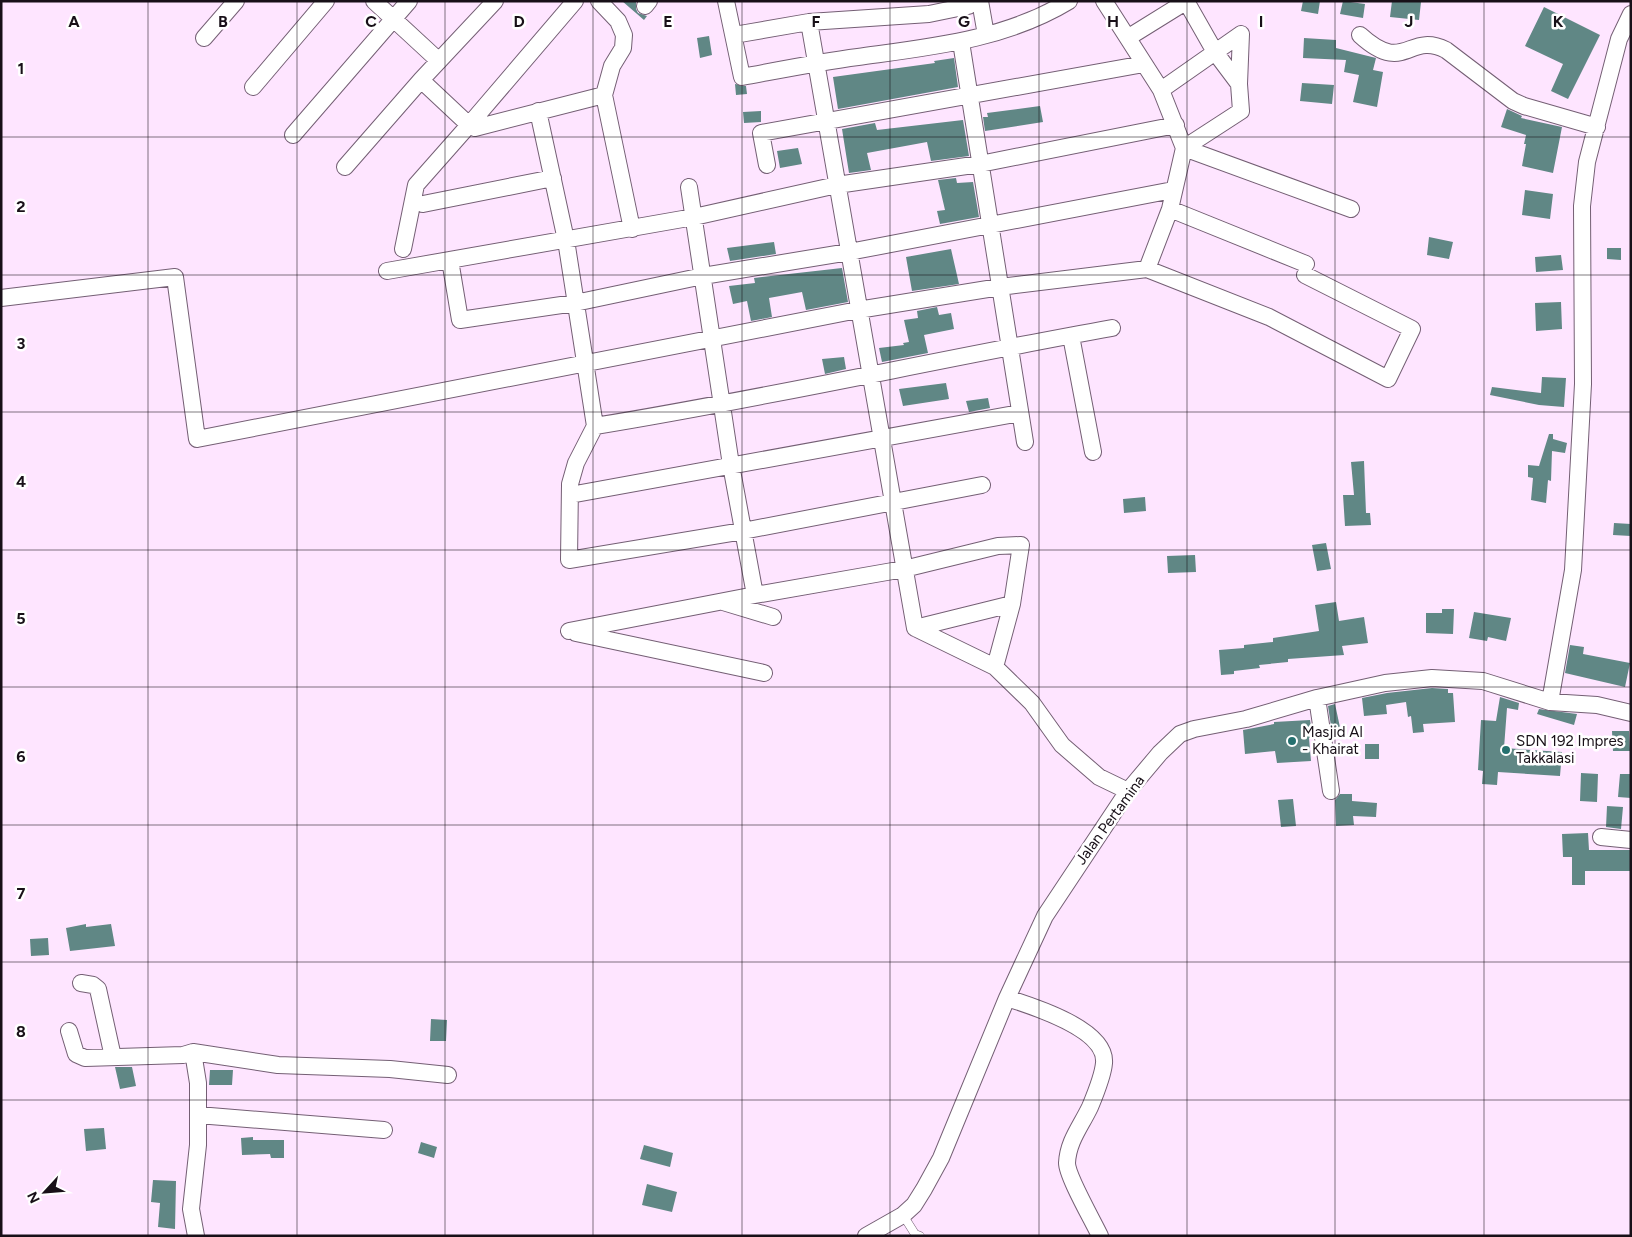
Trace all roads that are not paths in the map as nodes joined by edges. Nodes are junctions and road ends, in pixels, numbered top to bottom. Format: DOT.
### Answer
graph roads {
  1 [pos="236,1"];
  2 [pos="326,1"];
  3 [pos="374,1"];
  4 [pos="409,1"];
  5 [pos="495,1"];
  6 [pos="575,1"];
  7 [pos="599,1"];
  8 [pos="726,1"];
  9 [pos="1069,1"];
  10 [pos="1104,1"];
  11 [pos="1186,1"];
  12 [pos="974,4"];
  13 [pos="1048,7"];
  14 [pos="925,8"];
  15 [pos="393,19"];
  16 [pos="809,22"];
  17 [pos="1629,24"];
  18 [pos="734,35"];
  19 [pos="986,35"];
  20 [pos="1360,35"];
  21 [pos="1129,37"];
  22 [pos="204,38"];
  23 [pos="961,42"];
  24 [pos="1216,52"];
  25 [pos="439,61"];
  26 [pos="816,63"];
  27 [pos="1144,64"];
  28 [pos="422,80"];
  29 [pos="1238,84"];
  30 [pos="252,88"];
  31 [pos="1161,90"];
  32 [pos="604,95"];
  33 [pos="969,95"];
  34 [pos="538,111"];
  35 [pos="826,122"];
  36 [pos="470,124"];
  37 [pos="1176,125"];
  38 [pos="1597,127"];
  39 [pos="293,135"];
  40 [pos="1184,148"];
  41 [pos="767,164"];
  42 [pos="980,164"];
  43 [pos="345,167"];
  44 [pos="553,178"];
  45 [pos="837,185"];
  46 [pos="690,187"];
  47 [pos="1173,190"];
  48 [pos="423,204"];
  49 [pos="1170,209"];
  50 [pos="1350,209"];
  51 [pos="694,217"];
  52 [pos="990,224"];
  53 [pos="632,228"];
  54 [pos="566,240"];
  55 [pos="403,249"];
  56 [pos="849,252"];
  57 [pos="450,260"];
  58 [pos="1147,269"];
  59 [pos="387,271"];
  60 [pos="703,276"];
  61 [pos="1000,287"];
  62 [pos="1,298"];
  63 [pos="576,303"];
  64 [pos="858,310"];
  65 [pos="1112,328"];
  66 [pos="1071,336"];
  67 [pos="712,339"];
  68 [pos="1010,346"];
  69 [pos="585,362"];
  70 [pos="870,374"];
  71 [pos="723,405"];
  72 [pos="1020,413"];
  73 [pos="595,426"];
  74 [pos="882,439"];
  75 [pos="1025,442"];
  76 [pos="1093,452"];
  77 [pos="731,465"];
  78 [pos="982,485"];
  79 [pos="570,496"];
  80 [pos="892,501"];
  81 [pos="742,531"];
  82 [pos="904,569"];
  83 [pos="755,594"];
  84 [pos="720,601"];
  85 [pos="1012,604"];
  86 [pos="773,617"];
  87 [pos="915,628"];
  88 [pos="995,667"];
  89 [pos="764,673"];
  90 [pos="1317,698"];
  91 [pos="1550,702"];
  92 [pos="1631,713"];
  93 [pos="1128,791"];
  94 [pos="1331,791"];
  95 [pos="1600,838"];
  96 [pos="1631,840"];
  97 [pos="81,983"];
  98 [pos="1008,998"];
  99 [pos="69,1030"];
  100 [pos="193,1052"];
  101 [pos="113,1057"];
  102 [pos="448,1075"];
  103 [pos="198,1115"];
  104 [pos="384,1130"];
  105 [pos="903,1216"];
  106 [pos="196,1236"];
  107 [pos="866,1236"];
  108 [pos="920,1236"];
  109 [pos="1100,1236"];
  1 -- 22 [label="street"];
  2 -- 30 [label="street"];
  3 -- 15 [label="street"];
  4 -- 15 [label="street"];
  5 -- 25 [label="street"];
  6 -- 36 [label="street"];
  7 -- 32 [label="street"];
  8 -- 18 [label="street"];
  9 -- 13 [label="street"];
  10 -- 21 [label="street"];
  11 -- 21 [label="street"];
  11 -- 24 [label="street"];
  12 -- 14 [label="street"];
  12 -- 19 [label="street"];
  13 -- 19 [label="street"];
  14 -- 16 [label="street"];
  15 -- 25 [label="street"];
  15 -- 39 [label="street"];
  16 -- 18 [label="street"];
  16 -- 26 [label="street"];
  17 -- 38 [label="street"];
  18 -- 26 [label="street"];
  19 -- 23 [label="street"];
  20 -- 38 [label="street"];
  21 -- 27 [label="street"];
  23 -- 26 [label="street"];
  23 -- 33 [label="street"];
  24 -- 29 [label="street"];
  24 -- 29 [label="street"];
  24 -- 31 [label="street"];
  25 -- 28 [label="street"];
  26 -- 35 [label="street"];
  27 -- 31 [label="street"];
  27 -- 33 [label="street"];
  28 -- 36 [label="street"];
  28 -- 43 [label="street"];
  29 -- 40 [label="street"];
  31 -- 37 [label="street"];
  32 -- 34 [label="street"];
  32 -- 53 [label="street"];
  33 -- 35 [label="street"];
  33 -- 42 [label="street"];
  34 -- 36 [label="street"];
  34 -- 44 [label="street"];
  35 -- 41 [label="street"];
  35 -- 45 [label="street"];
  36 -- 55 [label="street"];
  37 -- 40 [label="street"];
  37 -- 42 [label="street"];
  38 -- 91 [label="street"];
  40 -- 47 [label="street"];
  40 -- 50 [label="street"];
  42 -- 45 [label="street"];
  42 -- 52 [label="street"];
  44 -- 48 [label="street"];
  44 -- 54 [label="street"];
  45 -- 51 [label="street"];
  45 -- 56 [label="street"];
  46 -- 51 [label="street"];
  47 -- 49 [label="street"];
  47 -- 52 [label="street"];
  49 -- 58 [label="street"];
  49 -- 58 [label="street"];
  51 -- 53 [label="street"];
  51 -- 60 [label="street"];
  52 -- 56 [label="street"];
  52 -- 61 [label="street"];
  53 -- 54 [label="street"];
  54 -- 57 [label="street"];
  54 -- 63 [label="street"];
  56 -- 60 [label="street"];
  56 -- 64 [label="street"];
  57 -- 59 [label="street"];
  57 -- 63 [label="street"];
  58 -- 61 [label="street"];
  60 -- 63 [label="street"];
  60 -- 67 [label="street"];
  61 -- 64 [label="street"];
  61 -- 68 [label="street"];
  62 -- 69 [label="street"];
  63 -- 69 [label="street"];
  64 -- 67 [label="street"];
  64 -- 70 [label="street"];
  65 -- 66 [label="street"];
  66 -- 68 [label="street"];
  66 -- 76 [label="street"];
  67 -- 69 [label="street"];
  67 -- 71 [label="street"];
  68 -- 70 [label="street"];
  68 -- 72 [label="street"];
  69 -- 73 [label="street"];
  70 -- 71 [label="street"];
  70 -- 74 [label="street"];
  71 -- 73 [label="street"];
  71 -- 77 [label="street"];
  72 -- 74 [label="street"];
  72 -- 75 [label="street"];
  73 -- 79 [label="street"];
  74 -- 77 [label="street"];
  74 -- 80 [label="street"];
  77 -- 79 [label="street"];
  77 -- 81 [label="street"];
  78 -- 80 [label="street"];
  79 -- 81 [label="street"];
  80 -- 81 [label="street"];
  80 -- 82 [label="street"];
  81 -- 83 [label="street"];
  82 -- 83 [label="street"];
  82 -- 85 [label="street"];
  82 -- 87 [label="street"];
  83 -- 84 [label="street"];
  84 -- 86 [label="street"];
  84 -- 89 [label="street"];
  85 -- 87 [label="street"];
  85 -- 88 [label="street"];
  87 -- 88 [label="street"];
  88 -- 93 [label="street"];
  90 -- 91 [label="street, Jalan Pertamina"];
  90 -- 93 [label="street, Jalan Pertamina"];
  90 -- 94 [label="street"];
  91 -- 92 [label="street, Jalan Pertamina"];
  93 -- 98 [label="street, Jalan Pertamina"];
  95 -- 96 [label="street"];
  97 -- 101 [label="street"];
  98 -- 105 [label="street, Jalan Pertamina"];
  98 -- 109 [label="street"];
  99 -- 101 [label="street"];
  100 -- 101 [label="street"];
  100 -- 102 [label="street"];
  100 -- 103 [label="street"];
  103 -- 104 [label="street"];
  103 -- 106 [label="street"];
  105 -- 107 [label="street, Jalan Pertamina"];
  105 -- 108 [label="lane"];
}
